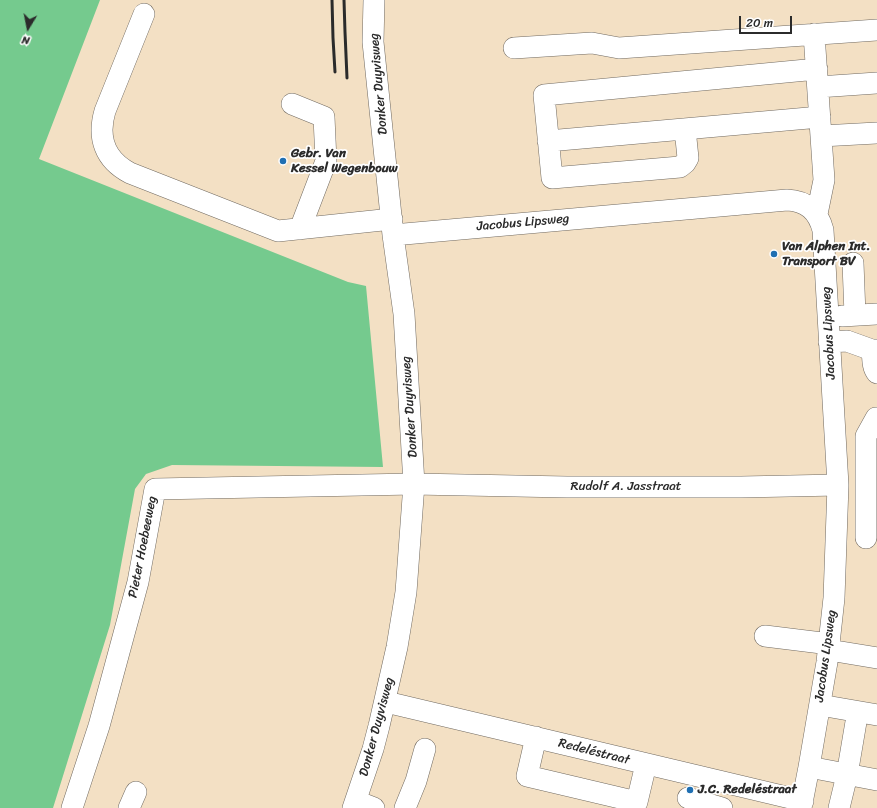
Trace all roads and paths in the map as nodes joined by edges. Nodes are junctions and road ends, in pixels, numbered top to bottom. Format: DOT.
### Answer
graph roads {
  1 [pos="374,0"];
  2 [pos="144,14"];
  3 [pos="877,30"];
  4 [pos="814,34"];
  5 [pos="514,48"];
  6 [pos="817,78"];
  7 [pos="877,83"];
  8 [pos="292,104"];
  9 [pos="820,127"];
  10 [pos="685,129"];
  11 [pos="877,133"];
  12 [pos="548,141"];
  13 [pos="816,214"];
  14 [pos="393,227"];
  15 [pos="300,229"];
  16 [pos="853,263"];
  17 [pos="877,314"];
  18 [pos="855,315"];
  19 [pos="828,316"];
  20 [pos="829,342"];
  21 [pos="875,350"];
  22 [pos="877,373"];
  23 [pos="877,418"];
  24 [pos="871,468"];
  25 [pos="414,484"];
  26 [pos="838,485"];
  27 [pos="836,538"];
  28 [pos="872,538"];
  29 [pos="765,636"];
  30 [pos="829,647"];
  31 [pos="877,658"];
  32 [pos="386,702"];
  33 [pos="820,705"];
  34 [pos="867,715"];
  35 [pos="536,737"];
  36 [pos="425,749"];
  37 [pos="646,764"];
  38 [pos="809,767"];
  39 [pos="847,775"];
  40 [pos="877,780"];
  41 [pos="688,798"];
  42 [pos="802,805"];
  43 [pos="361,806"];
  44 [pos="72,808"];
  45 [pos="405,808"];
  46 [pos="722,808"];
  47 [pos="839,808"];
  1 -- 14 [label="street, Donker Duyvisweg"];
  2 -- 15 [label="street, Jacobus Lipsweg"];
  3 -- 4 [label="street"];
  4 -- 5 [label="street"];
  4 -- 6 [label="street"];
  6 -- 7 [label="street"];
  6 -- 9 [label="street"];
  6 -- 12 [label="street"];
  8 -- 15 [label="street"];
  9 -- 10 [label="street"];
  9 -- 11 [label="street"];
  9 -- 13 [label="street"];
  10 -- 12 [label="street"];
  10 -- 12 [label="street"];
  13 -- 14 [label="street, Jacobus Lipsweg"];
  13 -- 19 [label="street, Jacobus Lipsweg"];
  14 -- 15 [label="street, Jacobus Lipsweg"];
  14 -- 25 [label="street, Donker Duyvisweg"];
  16 -- 18 [label="street"];
  17 -- 18 [label="street"];
  18 -- 19 [label="street"];
  19 -- 20 [label="street, Jacobus Lipsweg"];
  20 -- 21 [label="street"];
  20 -- 26 [label="street, Jacobus Lipsweg"];
  21 -- 22 [label="street"];
  23 -- 24 [label="street"];
  24 -- 28 [label="street"];
  25 -- 26 [label="street, Rudolf A. Jasstraat"];
  25 -- 32 [label="street, Donker Duyvisweg"];
  25 -- 44 [label="street, Pieter Hoebeeweg"];
  26 -- 27 [label="street, Jacobus Lipsweg"];
  27 -- 28 [label="street"];
  27 -- 30 [label="street, Jacobus Lipsweg"];
  29 -- 30 [label="street"];
  30 -- 31 [label="street"];
  30 -- 33 [label="street, Jacobus Lipsweg"];
  32 -- 35 [label="street, Redeléstraat"];
  32 -- 43 [label="street, Donker Duyvisweg"];
  33 -- 34 [label="street"];
  33 -- 38 [label="street, Jacobus Lipsweg"];
  34 -- 39 [label="street"];
  35 -- 37 [label="street, Redeléstraat"];
  35 -- 37 [label="street"];
  36 -- 45 [label="street"];
  37 -- 42 [label="street, Redeléstraat"];
  38 -- 39 [label="street"];
  38 -- 42 [label="street, Jacobus Lipsweg"];
  39 -- 40 [label="street"];
  39 -- 47 [label="street"];
  41 -- 46 [label="street"];
}
